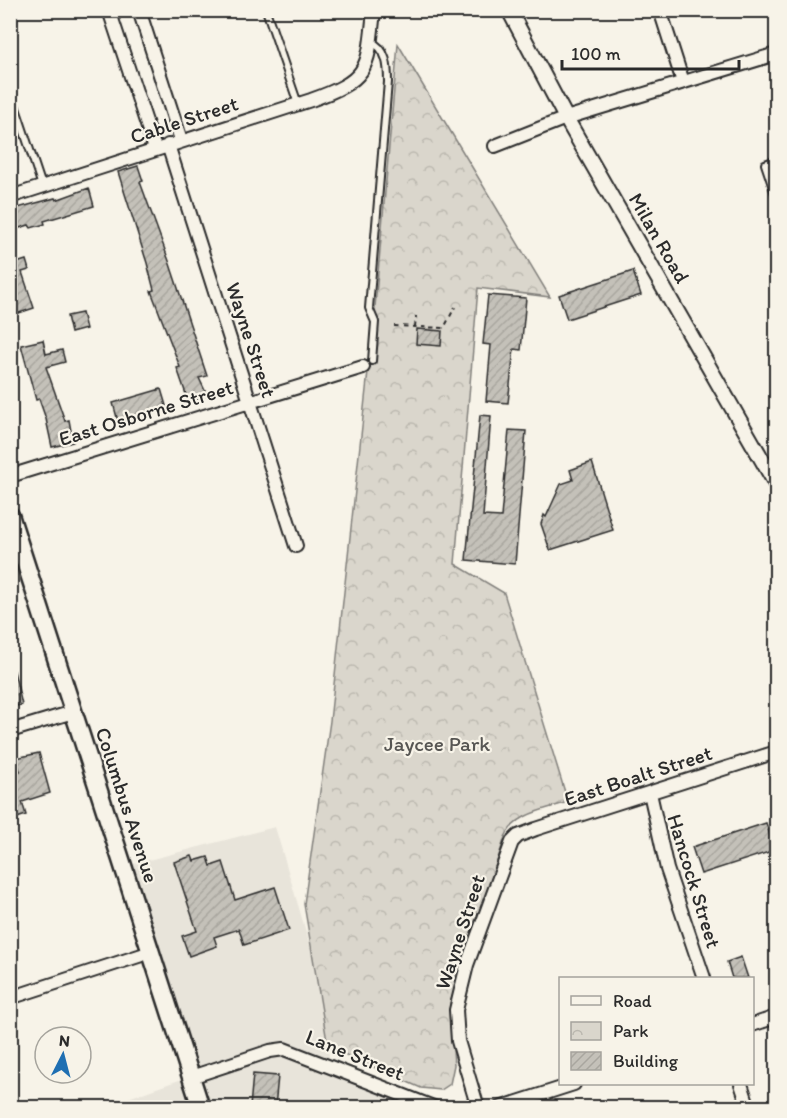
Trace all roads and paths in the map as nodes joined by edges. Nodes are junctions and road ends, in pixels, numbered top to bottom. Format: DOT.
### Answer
graph roads {
  1 [pos="109,10"];
  2 [pos="139,10"];
  3 [pos="266,10"];
  4 [pos="374,10"];
  5 [pos="509,10"];
  6 [pos="660,10"];
  7 [pos="371,42"];
  8 [pos="777,54"];
  9 [pos="683,82"];
  10 [pos="10,90"];
  11 [pos="298,104"];
  12 [pos="566,118"];
  13 [pos="181,140"];
  14 [pos="168,145"];
  15 [pos="495,146"];
  16 [pos="155,149"];
  17 [pos="777,160"];
  18 [pos="42,187"];
  19 [pos="777,196"];
  20 [pos="10,197"];
  21 [pos="454,307"];
  22 [pos="416,316"];
  23 [pos="394,326"];
  24 [pos="415,327"];
  25 [pos="367,364"];
  26 [pos="250,402"];
  27 [pos="10,476"];
  28 [pos="777,484"];
  29 [pos="12,525"];
  30 [pos="296,546"];
  31 [pos="73,712"];
  32 [pos="10,731"];
  33 [pos="777,752"];
  34 [pos="650,793"];
  35 [pos="513,840"];
  36 [pos="151,952"];
  37 [pos="704,977"];
  38 [pos="10,998"];
  39 [pos="777,1017"];
  40 [pos="754,1025"];
  41 [pos="191,1077"];
  42 [pos="568,1085"];
  43 [pos="742,1085"];
  44 [pos="201,1107"];
  45 [pos="436,1107"];
  46 [pos="478,1107"];
  47 [pos="499,1107"];
  48 [pos="749,1107"];
  1 -- 16 [label="street"];
  2 -- 13 [label="street"];
  3 -- 11 [label="lane"];
  4 -- 7 [label="street"];
  5 -- 12 [label="street, Milan Road"];
  6 -- 9 [label="street"];
  7 -- 11 [label="street, Cable Street"];
  7 -- 25 [label="lane"];
  8 -- 9 [label="street"];
  9 -- 12 [label="street"];
  10 -- 18 [label="lane"];
  11 -- 13 [label="street, Cable Street"];
  12 -- 15 [label="street"];
  12 -- 28 [label="street, Milan Road"];
  13 -- 14 [label="street, Cable Street"];
  14 -- 16 [label="street, Cable Street"];
  14 -- 26 [label="street, Wayne Street"];
  16 -- 18 [label="street, Cable Street"];
  17 -- 19 [label="lane"];
  18 -- 20 [label="street, Cable Street"];
  21 -- 24 [label="path"];
  22 -- 24 [label="path"];
  23 -- 24 [label="path"];
  25 -- 26 [label="street, East Osborne Street"];
  26 -- 27 [label="street, East Osborne Street"];
  26 -- 30 [label="street, Wayne Street"];
  29 -- 31 [label="main road, Columbus Avenue"];
  31 -- 32 [label="street"];
  31 -- 36 [label="main road, Columbus Avenue"];
  33 -- 34 [label="street, East Boalt Street"];
  34 -- 35 [label="street, East Boalt Street"];
  34 -- 37 [label="street, Hancock Street"];
  35 -- 46 [label="street, Wayne Street"];
  36 -- 38 [label="street"];
  36 -- 41 [label="main road, Columbus Avenue"];
  39 -- 40 [label="street"];
  41 -- 44 [label="main road, Columbus Avenue"];
  41 -- 45 [label="street, Lane Street"];
  42 -- 47 [label="street"];
  43 -- 48 [label="street"];
}
